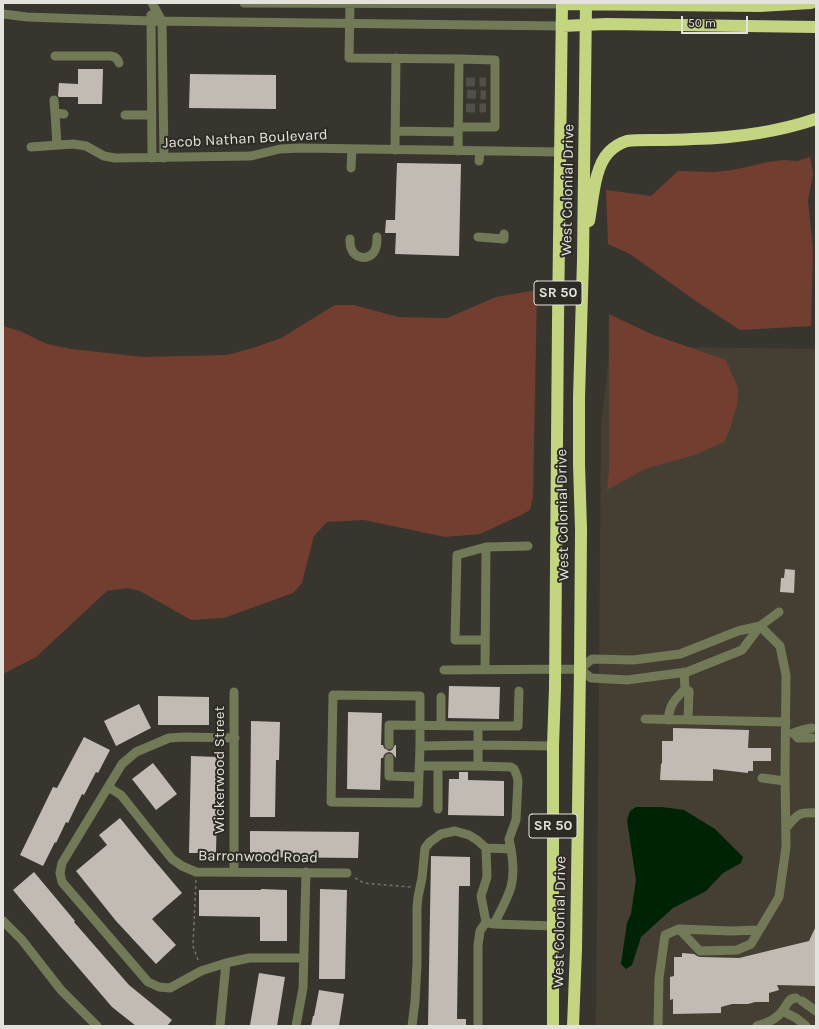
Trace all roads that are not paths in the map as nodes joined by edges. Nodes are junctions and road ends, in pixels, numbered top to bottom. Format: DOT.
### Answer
graph roads {
  1 [pos="152,3"];
  2 [pos="244,3"];
  3 [pos="350,3"];
  4 [pos="811,3"];
  5 [pos="562,4"];
  6 [pos="586,4"];
  7 [pos="3,14"];
  8 [pos="151,21"];
  9 [pos="162,21"];
  10 [pos="349,24"];
  11 [pos="586,25"];
  12 [pos="562,26"];
  13 [pos="816,27"];
  14 [pos="55,56"];
  15 [pos="396,58"];
  16 [pos="459,59"];
  17 [pos="119,64"];
  18 [pos="54,100"];
  19 [pos="125,115"];
  20 [pos="152,115"];
  21 [pos="816,119"];
  22 [pos="458,129"];
  23 [pos="395,131"];
  24 [pos="57,145"];
  25 [pos="31,147"];
  26 [pos="352,149"];
  27 [pos="394,150"];
  28 [pos="458,151"];
  29 [pos="480,151"];
  30 [pos="560,152"];
  31 [pos="152,158"];
  32 [pos="164,158"];
  33 [pos="479,161"];
  34 [pos="351,168"];
  35 [pos="504,234"];
  36 [pos="377,237"];
  37 [pos="478,237"];
  38 [pos="350,239"];
  39 [pos="583,260"];
  40 [pos="528,546"];
  41 [pos="486,547"];
  42 [pos="780,612"];
  43 [pos="760,626"];
  44 [pos="485,640"];
  45 [pos="555,668"];
  46 [pos="580,669"];
  47 [pos="444,670"];
  48 [pos="485,670"];
  49 [pos="684,672"];
  50 [pos="685,689"];
  51 [pos="519,691"];
  52 [pos="234,692"];
  53 [pos="441,696"];
  54 [pos="645,719"];
  55 [pos="668,720"];
  56 [pos="688,720"];
  57 [pos="786,722"];
  58 [pos="420,725"];
  59 [pos="441,725"];
  60 [pos="478,726"];
  61 [pos="812,728"];
  62 [pos="789,732"];
  63 [pos="235,738"];
  64 [pos="812,738"];
  65 [pos="389,745"];
  66 [pos="478,745"];
  67 [pos="420,746"];
  68 [pos="553,746"];
  69 [pos="389,758"];
  70 [pos="419,766"];
  71 [pos="438,766"];
  72 [pos="478,766"];
  73 [pos="419,777"];
  74 [pos="762,778"];
  75 [pos="785,781"];
  76 [pos="108,787"];
  77 [pos="438,809"];
  78 [pos="816,813"];
  79 [pos="786,828"];
  80 [pos="486,848"];
  81 [pos="511,848"];
  82 [pos="234,872"];
  83 [pos="306,872"];
  84 [pos="346,873"];
  85 [pos="3,921"];
  86 [pos="490,923"];
  87 [pos="552,926"];
  88 [pos="679,929"];
  89 [pos="760,930"];
  90 [pos="304,958"];
  91 [pos="226,962"];
  92 [pos="782,1011"];
  93 [pos="816,1011"];
  94 [pos="97,1026"];
  95 [pos="220,1026"];
  96 [pos="296,1026"];
  97 [pos="412,1026"];
  98 [pos="478,1026"];
  99 [pos="554,1026"];
  100 [pos="574,1026"];
  101 [pos="658,1026"];
  102 [pos="758,1026"];
  103 [pos="806,1026"];
  1 -- 8 [label="street"];
  1 -- 9 [label="street"];
  2 -- 3 [label="street"];
  3 -- 5 [label="street"];
  3 -- 10 [label="street"];
  4 -- 6 [label="highway"];
  5 -- 6 [label="highway"];
  5 -- 12 [label="highway, West Colonial Drive / SR 50"];
  6 -- 11 [label="highway, West Colonial Drive / SR 50"];
  7 -- 8 [label="street"];
  8 -- 9 [label="street"];
  8 -- 20 [label="street"];
  9 -- 10 [label="street"];
  9 -- 32 [label="street"];
  10 -- 12 [label="street"];
  10 -- 15 [label="street"];
  11 -- 12 [label="highway"];
  11 -- 13 [label="highway"];
  11 -- 39 [label="highway, West Colonial Drive / SR 50"];
  12 -- 30 [label="highway, West Colonial Drive / SR 50"];
  14 -- 17 [label="street"];
  15 -- 16 [label="street"];
  15 -- 23 [label="street"];
  16 -- 22 [label="street"];
  16 -- 22 [label="street"];
  18 -- 24 [label="street"];
  19 -- 20 [label="street"];
  20 -- 31 [label="street"];
  21 -- 39 [label="highway"];
  22 -- 23 [label="street"];
  22 -- 28 [label="street"];
  23 -- 27 [label="street"];
  24 -- 25 [label="street, Jacob Nathan Boulevard"];
  24 -- 31 [label="street, Jacob Nathan Boulevard"];
  26 -- 27 [label="street, Jacob Nathan Boulevard"];
  26 -- 32 [label="street, Jacob Nathan Boulevard"];
  26 -- 34 [label="street"];
  27 -- 28 [label="street, Jacob Nathan Boulevard"];
  28 -- 29 [label="street, Jacob Nathan Boulevard"];
  29 -- 30 [label="street, Jacob Nathan Boulevard"];
  29 -- 33 [label="street"];
  30 -- 45 [label="highway, West Colonial Drive / SR 50"];
  31 -- 32 [label="street, Jacob Nathan Boulevard"];
  35 -- 37 [label="street"];
  36 -- 38 [label="street"];
  39 -- 46 [label="highway, West Colonial Drive / SR 50"];
  40 -- 41 [label="street"];
  41 -- 44 [label="street"];
  41 -- 44 [label="street"];
  42 -- 43 [label="street"];
  43 -- 46 [label="street"];
  43 -- 49 [label="street"];
  43 -- 57 [label="street"];
  44 -- 48 [label="street"];
  45 -- 46 [label="street"];
  45 -- 48 [label="street"];
  45 -- 68 [label="highway, West Colonial Drive / SR 50"];
  46 -- 49 [label="street"];
  46 -- 100 [label="highway, West Colonial Drive / SR 50"];
  47 -- 48 [label="street"];
  49 -- 50 [label="street"];
  50 -- 55 [label="street"];
  50 -- 56 [label="street"];
  51 -- 60 [label="street"];
  52 -- 63 [label="street, Wickerwood Street"];
  53 -- 59 [label="street"];
  54 -- 55 [label="street"];
  55 -- 56 [label="street"];
  56 -- 57 [label="street"];
  57 -- 62 [label="street"];
  58 -- 59 [label="street"];
  58 -- 65 [label="street"];
  58 -- 67 [label="street"];
  58 -- 73 [label="street"];
  59 -- 60 [label="street"];
  60 -- 66 [label="street"];
  61 -- 62 [label="street"];
  62 -- 64 [label="street"];
  62 -- 75 [label="street"];
  63 -- 76 [label="street"];
  63 -- 82 [label="street, Wickerwood Street"];
  66 -- 67 [label="street"];
  66 -- 68 [label="street"];
  66 -- 72 [label="street"];
  67 -- 70 [label="street"];
  68 -- 87 [label="highway, West Colonial Drive / SR 50"];
  69 -- 73 [label="street"];
  70 -- 71 [label="street"];
  70 -- 73 [label="street"];
  71 -- 72 [label="street"];
  71 -- 77 [label="street"];
  72 -- 81 [label="street"];
  74 -- 75 [label="street"];
  75 -- 79 [label="street"];
  76 -- 82 [label="street, Barronwood Road"];
  76 -- 91 [label="street"];
  78 -- 79 [label="street"];
  79 -- 89 [label="street"];
  80 -- 81 [label="street"];
  80 -- 86 [label="street"];
  80 -- 97 [label="street"];
  81 -- 86 [label="street"];
  82 -- 83 [label="street, Barronwood Road"];
  83 -- 84 [label="street, Barronwood Road"];
  83 -- 90 [label="street"];
  85 -- 94 [label="street"];
  86 -- 87 [label="street"];
  86 -- 98 [label="street"];
  87 -- 99 [label="highway, West Colonial Drive / SR 50"];
  88 -- 89 [label="street"];
  88 -- 89 [label="street"];
  88 -- 101 [label="street"];
  90 -- 91 [label="street"];
  90 -- 96 [label="street"];
  91 -- 95 [label="street"];
  92 -- 93 [label="street"];
  92 -- 102 [label="street"];
  92 -- 103 [label="street"];
}
